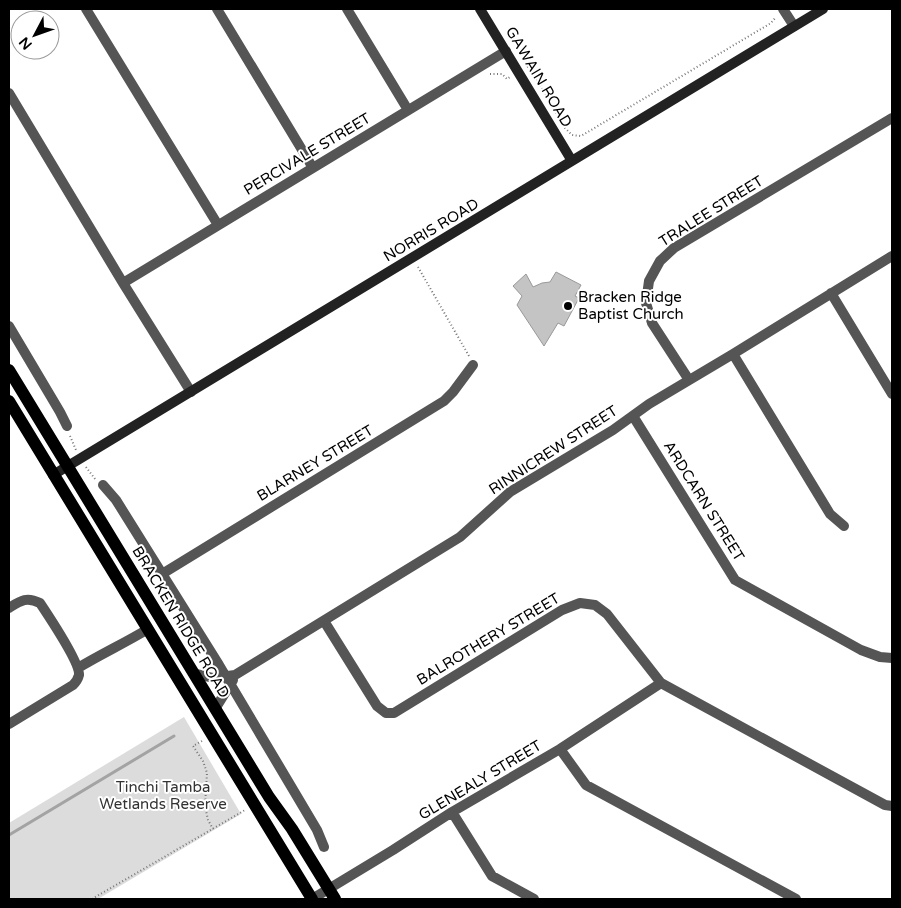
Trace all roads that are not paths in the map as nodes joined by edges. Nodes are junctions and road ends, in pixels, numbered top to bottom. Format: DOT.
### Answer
graph roads {
  1 [pos="86,9"];
  2 [pos="216,9"];
  3 [pos="347,9"];
  4 [pos="480,9"];
  5 [pos="823,9"];
  6 [pos="780,12"];
  7 [pos="794,26"];
  8 [pos="506,51"];
  9 [pos="9,93"];
  10 [pos="408,110"];
  11 [pos="892,118"];
  12 [pos="572,161"];
  13 [pos="313,168"];
  14 [pos="218,225"];
  15 [pos="892,256"];
  16 [pos="123,283"];
  17 [pos="830,293"];
  18 [pos="9,326"];
  19 [pos="733,354"];
  20 [pos="473,365"];
  21 [pos="9,370"];
  22 [pos="689,380"];
  23 [pos="191,392"];
  24 [pos="892,394"];
  25 [pos="9,402"];
  26 [pos="633,416"];
  27 [pos="68,430"];
  28 [pos="68,466"];
  29 [pos="54,475"];
  30 [pos="99,482"];
  31 [pos="844,526"];
  32 [pos="162,574"];
  33 [pos="9,608"];
  34 [pos="324,621"];
  35 [pos="148,629"];
  36 [pos="892,658"];
  37 [pos="78,668"];
  38 [pos="193,673"];
  39 [pos="230,679"];
  40 [pos="662,684"];
  41 [pos="215,709"];
  42 [pos="9,724"];
  43 [pos="560,749"];
  44 [pos="892,806"];
  45 [pos="452,812"];
  46 [pos="324,847"];
  47 [pos="332,894"];
  48 [pos="312,899"];
  49 [pos="534,899"];
  50 [pos="796,899"];
  1 -- 14 [label="street"];
  2 -- 13 [label="street"];
  3 -- 10 [label="street"];
  4 -- 8 [label="main road, GAWAIN ROAD"];
  5 -- 7 [label="main road, NORRIS ROAD"];
  6 -- 7 [label="street"];
  7 -- 12 [label="main road, NORRIS ROAD"];
  8 -- 10 [label="street, PERCIVALE STREET"];
  8 -- 12 [label="main road, GAWAIN ROAD"];
  9 -- 16 [label="street"];
  10 -- 13 [label="street, PERCIVALE STREET"];
  11 -- 22 [label="street, TRALEE STREET"];
  12 -- 23 [label="main road, NORRIS ROAD"];
  13 -- 14 [label="street, PERCIVALE STREET"];
  14 -- 16 [label="street, PERCIVALE STREET"];
  15 -- 17 [label="street, RINNICREW STREET"];
  16 -- 23 [label="street"];
  17 -- 19 [label="street, RINNICREW STREET"];
  17 -- 24 [label="street"];
  18 -- 27 [label="street"];
  19 -- 22 [label="street, RINNICREW STREET"];
  19 -- 31 [label="street"];
  20 -- 32 [label="street, BLARNEY STREET"];
  21 -- 28 [label="main road, BRACKEN RIDGE ROAD"];
  22 -- 26 [label="street, RINNICREW STREET"];
  23 -- 28 [label="main road, NORRIS ROAD"];
  25 -- 29 [label="main road"];
  26 -- 34 [label="street, RINNICREW STREET"];
  26 -- 36 [label="street, ARDCARN STREET"];
  28 -- 29 [label="main road, NORRIS ROAD"];
  28 -- 38 [label="main road, BRACKEN RIDGE ROAD"];
  29 -- 35 [label="main road"];
  30 -- 32 [label="street, BRACKEN RIDGE ROAD"];
  32 -- 39 [label="street, BRACKEN RIDGE ROAD"];
  33 -- 37 [label="street"];
  34 -- 39 [label="street, RINNICREW STREET"];
  34 -- 40 [label="street, BALROTHERY STREET"];
  35 -- 37 [label="street"];
  35 -- 48 [label="main road"];
  37 -- 42 [label="street"];
  38 -- 39 [label="street"];
  38 -- 41 [label="main road, BRACKEN RIDGE ROAD"];
  39 -- 41 [label="street, RINNICREW STREET"];
  39 -- 46 [label="street, BRACKEN RIDGE ROAD"];
  40 -- 43 [label="street, GLENEALY STREET"];
  40 -- 44 [label="street, BALROTHERY STREET"];
  41 -- 47 [label="main road, BRACKEN RIDGE ROAD"];
  43 -- 45 [label="street, GLENEALY STREET"];
  43 -- 50 [label="street"];
  45 -- 47 [label="street, GLENEALY STREET"];
  45 -- 49 [label="street"];
  47 -- 48 [label="street, GLENEALY STREET"];
}
